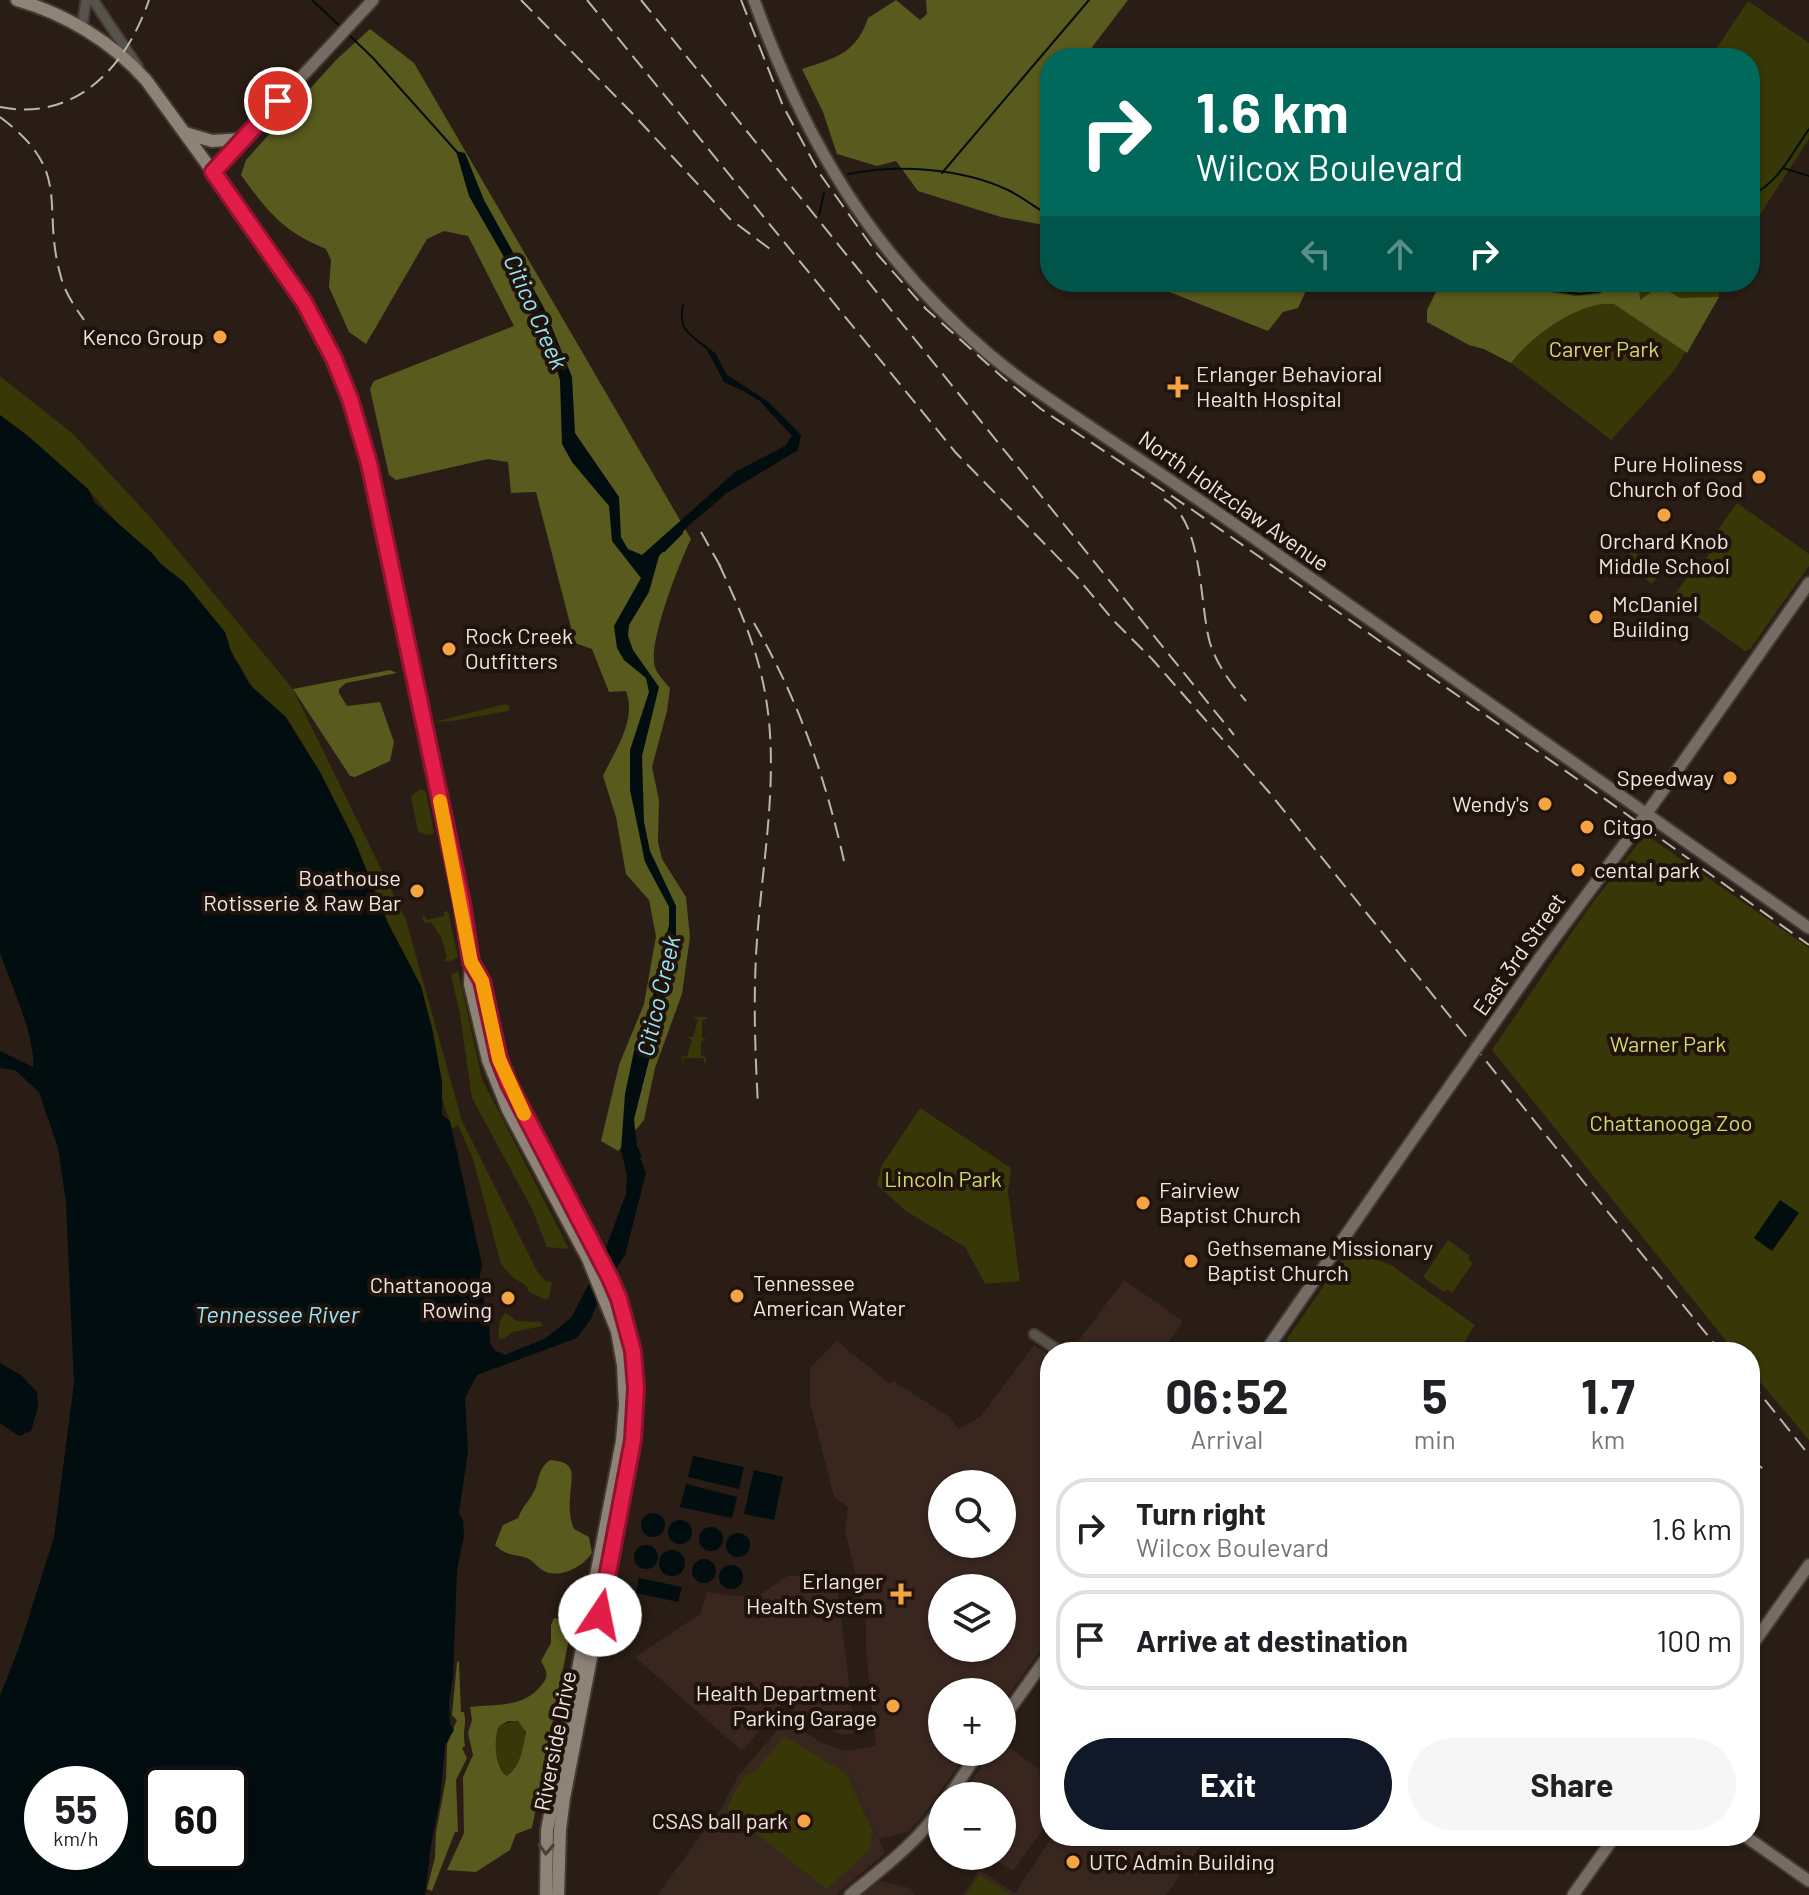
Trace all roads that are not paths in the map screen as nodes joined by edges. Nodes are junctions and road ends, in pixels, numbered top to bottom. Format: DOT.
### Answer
graph roads {
  1 [pos="17,0"];
  2 [pos="86,0"];
  3 [pos="93,0"];
  4 [pos="754,0"];
  5 [pos="370,3"];
  6 [pos="88,32"];
  7 [pos="146,80"];
  8 [pos="185,133"];
  9 [pos="243,139"];
  10 [pos="213,172"];
  11 [pos="1809,583"];
  12 [pos="1647,814"];
  13 [pos="1809,928"];
  14 [pos="1034,1334"];
  15 [pos="1046,1342"];
  16 [pos="1272,1342"];
  17 [pos="606,1553"];
  18 [pos="1809,1565"];
  19 [pos="1760,1634"];
  20 [pos="1040,1667"];
  21 [pos="1016,1700"];
  22 [pos="928,1826"];
  23 [pos="1608,1846"];
  24 [pos="1759,1846"];
  25 [pos="1809,1881"];
  26 [pos="546,1895"];
  27 [pos="558,1895"];
  28 [pos="850,1895"];
  29 [pos="1573,1895"];
  1 -- 6 [label="main road, Riverside Drive"];
  2 -- 6 [label="street"];
  3 -- 7 [label="street"];
  4 -- 12 [label="main road, North Holtzclaw Avenue"];
  5 -- 9 [label="main road"];
  6 -- 7 [label="main road, Riverside Drive"];
  7 -- 8 [label="main road, Riverside Drive"];
  8 -- 9 [label="main road"];
  8 -- 10 [label="main road, Riverside Drive"];
  9 -- 10 [label="main road"];
  10 -- 17 [label="main road, Riverside Drive"];
  11 -- 12 [label="main road, East 3rd Street"];
  12 -- 13 [label="main road, North Holtzclaw Avenue"];
  12 -- 16 [label="main road, East 3rd Street, bridge"];
  14 -- 15 [label="street"];
  17 -- 26 [label="main road, Riverside Drive, one-way"];
  17 -- 27 [label="main road, Riverside Drive"];
  18 -- 19 [label="main road"];
  20 -- 21 [label="main road"];
  22 -- 28 [label="main road"];
  23 -- 29 [label="main road"];
  24 -- 25 [label="main road"];
}
